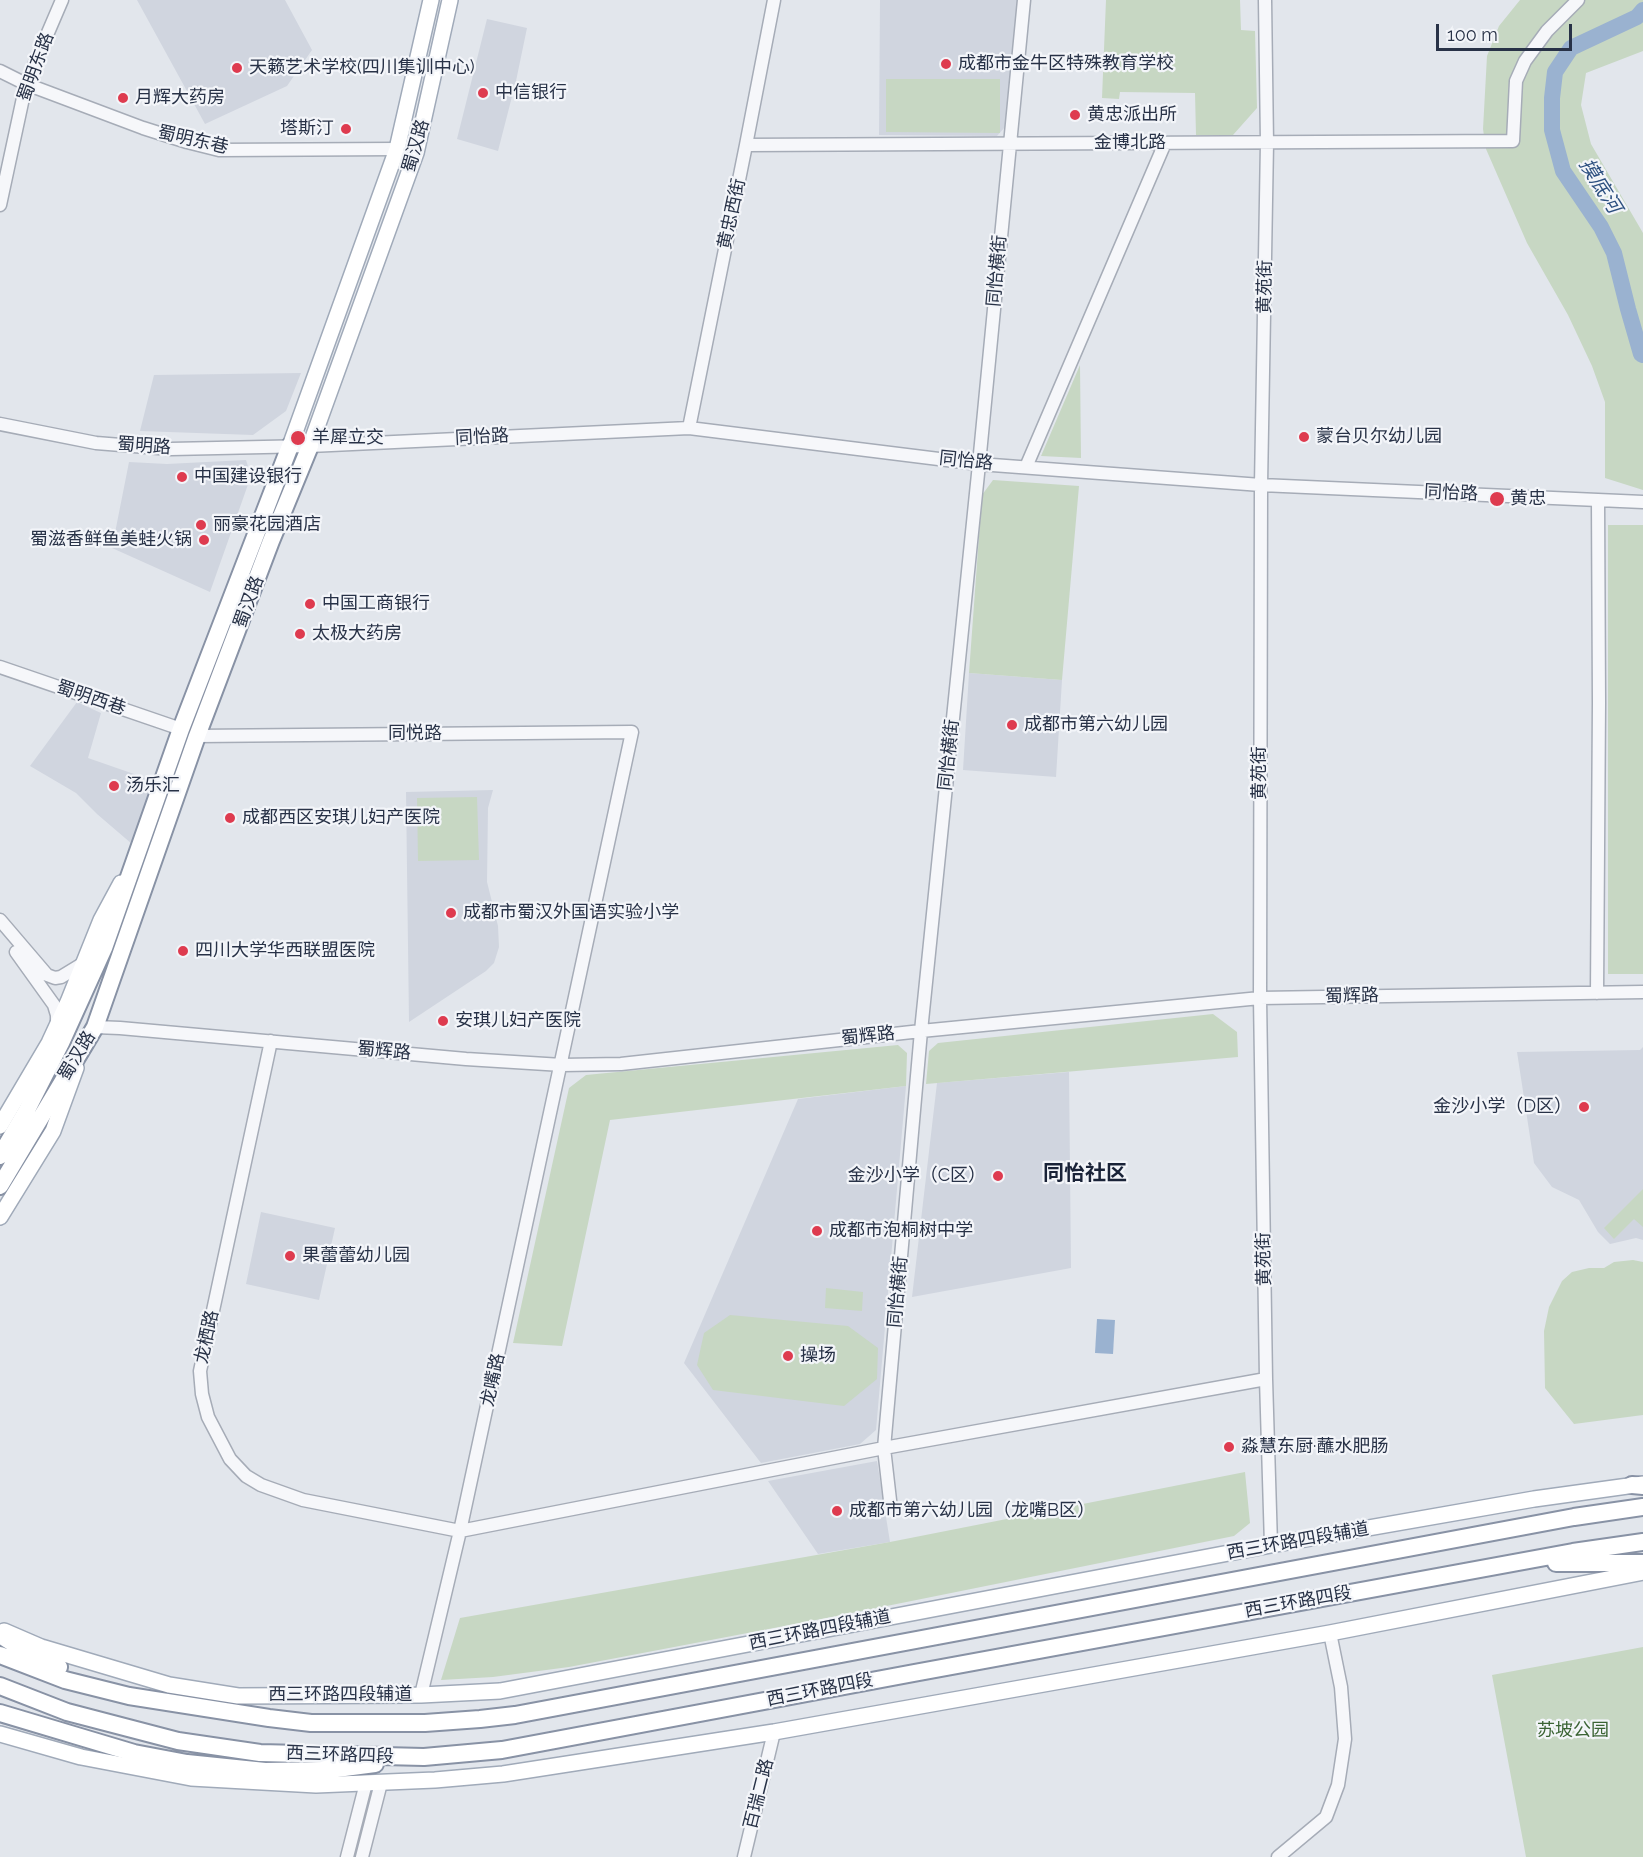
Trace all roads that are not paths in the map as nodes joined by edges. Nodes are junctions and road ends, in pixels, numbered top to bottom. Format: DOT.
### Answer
graph roads {
  1 [pos="62,0"];
  2 [pos="431,0"];
  3 [pos="450,0"];
  4 [pos="774,0"];
  5 [pos="1024,0"];
  6 [pos="1265,0"];
  7 [pos="1578,0"];
  8 [pos="0,71"];
  9 [pos="26,84"];
  10 [pos="1165,143"];
  11 [pos="1267,143"];
  12 [pos="1010,144"];
  13 [pos="746,145"];
  14 [pos="397,149"];
  15 [pos="0,205"];
  16 [pos="0,424"];
  17 [pos="688,428"];
  18 [pos="290,446"];
  19 [pos="310,446"];
  20 [pos="979,464"];
  21 [pos="1026,467"];
  22 [pos="1261,485"];
  23 [pos="1598,500"];
  24 [pos="1643,502"];
  25 [pos="0,667"];
  26 [pos="633,732"];
  27 [pos="189,733"];
  28 [pos="137,854"];
  29 [pos="0,920"];
  30 [pos="0,932"];
  31 [pos="84,963"];
  32 [pos="1643,992"];
  33 [pos="1597,993"];
  34 [pos="1260,998"];
  35 [pos="57,1025"];
  36 [pos="94,1027"];
  37 [pos="921,1031"];
  38 [pos="271,1041"];
  39 [pos="85,1042"];
  40 [pos="562,1065"];
  41 [pos="0,1126"];
  42 [pos="0,1156"];
  43 [pos="0,1186"];
  44 [pos="0,1217"];
  45 [pos="1266,1378"];
  46 [pos="884,1448"];
  47 [pos="1639,1485"];
  48 [pos="1643,1507"];
  49 [pos="891,1509"];
  50 [pos="460,1531"];
  51 [pos="1643,1542"];
  52 [pos="1271,1545"];
  53 [pos="1513,1563"];
  54 [pos="1643,1563"];
  55 [pos="1643,1572"];
  56 [pos="0,1629"];
  57 [pos="1330,1633"];
  58 [pos="0,1635"];
  59 [pos="0,1655"];
  60 [pos="0,1686"];
  61 [pos="420,1695"];
  62 [pos="129,1696"];
  63 [pos="0,1713"];
  64 [pos="774,1732"];
  65 [pos="0,1734"];
  66 [pos="424,1757"];
  67 [pos="373,1783"];
  68 [pos="347,1857"];
  69 [pos="362,1857"];
  70 [pos="744,1857"];
  71 [pos="1278,1857"];
  1 -- 9 [label="street, 蜀明东路"];
  2 -- 14 [label="main road, 蜀汉路"];
  3 -- 19 [label="main road, 蜀汉路"];
  4 -- 13 [label="street, 黄忠西街"];
  5 -- 12 [label="street, 同怡横街"];
  6 -- 11 [label="street, 黄苑街"];
  7 -- 11 [label="street, 金博北路"];
  8 -- 9 [label="street, 蜀明东巷"];
  9 -- 14 [label="street, 蜀明东巷"];
  9 -- 15 [label="street, 蜀明东路"];
  10 -- 11 [label="street, 金博北路"];
  10 -- 12 [label="street, 金博北路"];
  10 -- 21 [label="street"];
  11 -- 22 [label="street, 黄苑街"];
  12 -- 13 [label="street, 金博北路"];
  12 -- 20 [label="street, 同怡横街"];
  13 -- 17 [label="street, 黄忠西街"];
  14 -- 18 [label="main road, 蜀汉路"];
  16 -- 18 [label="street, 蜀明路"];
  17 -- 19 [label="street, 同怡路"];
  17 -- 20 [label="street, 同怡路"];
  18 -- 19 [label="street, 同怡路"];
  18 -- 27 [label="highway, 蜀汉路"];
  19 -- 27 [label="highway, 蜀汉路"];
  20 -- 21 [label="street, 同怡路"];
  20 -- 37 [label="street, 同怡横街"];
  21 -- 22 [label="street, 同怡路"];
  22 -- 23 [label="street, 同怡路"];
  22 -- 34 [label="street, 黄苑街"];
  23 -- 24 [label="street, 同怡路"];
  23 -- 33 [label="street"];
  25 -- 27 [label="street, 蜀明西巷"];
  26 -- 27 [label="street, 同悦路"];
  26 -- 40 [label="street, 龙嘴路"];
  27 -- 28 [label="highway, 蜀汉路"];
  27 -- 36 [label="highway, 蜀汉路"];
  28 -- 31 [label="main road"];
  28 -- 42 [label="highway, 蜀汉路"];
  29 -- 31 [label="street"];
  30 -- 35 [label="street"];
  31 -- 35 [label="main road"];
  32 -- 33 [label="street, 蜀辉路"];
  33 -- 34 [label="street, 蜀辉路"];
  34 -- 37 [label="street, 蜀辉路"];
  34 -- 45 [label="street, 黄苑街"];
  35 -- 41 [label="main road"];
  36 -- 38 [label="street, 蜀辉路"];
  36 -- 39 [label="highway, 蜀汉路"];
  37 -- 40 [label="street, 蜀辉路"];
  37 -- 46 [label="street, 同怡横街"];
  38 -- 40 [label="street, 蜀辉路"];
  38 -- 50 [label="street, 龙栖路"];
  39 -- 43 [label="highway, 蜀汉路"];
  39 -- 44 [label="main road"];
  40 -- 50 [label="street, 龙嘴路"];
  45 -- 46 [label="street"];
  45 -- 52 [label="street, 黄苑街"];
  46 -- 49 [label="street, 同怡横街"];
  46 -- 50 [label="street"];
  47 -- 52 [label="main road, 西三环路四段辅道"];
  48 -- 62 [label="highway, 西三环路四段"];
  50 -- 61 [label="street, 龙嘴路"];
  51 -- 53 [label="highway, 西三环路四段"];
  52 -- 61 [label="main road, 西三环路四段辅道"];
  53 -- 54 [label="highway"];
  53 -- 66 [label="highway, 西三环路四段"];
  55 -- 57 [label="main road"];
  56 -- 61 [label="main road, 西三环路四段辅道"];
  57 -- 64 [label="main road"];
  57 -- 71 [label="street"];
  58 -- 62 [label="highway"];
  59 -- 62 [label="highway, 西三环路四段"];
  60 -- 66 [label="highway, 西三环路四段"];
  63 -- 66 [label="highway"];
  64 -- 67 [label="main road"];
  64 -- 70 [label="street, 百瑞二路"];
  65 -- 67 [label="main road"];
  67 -- 68 [label="street"];
  67 -- 69 [label="street"];
}
